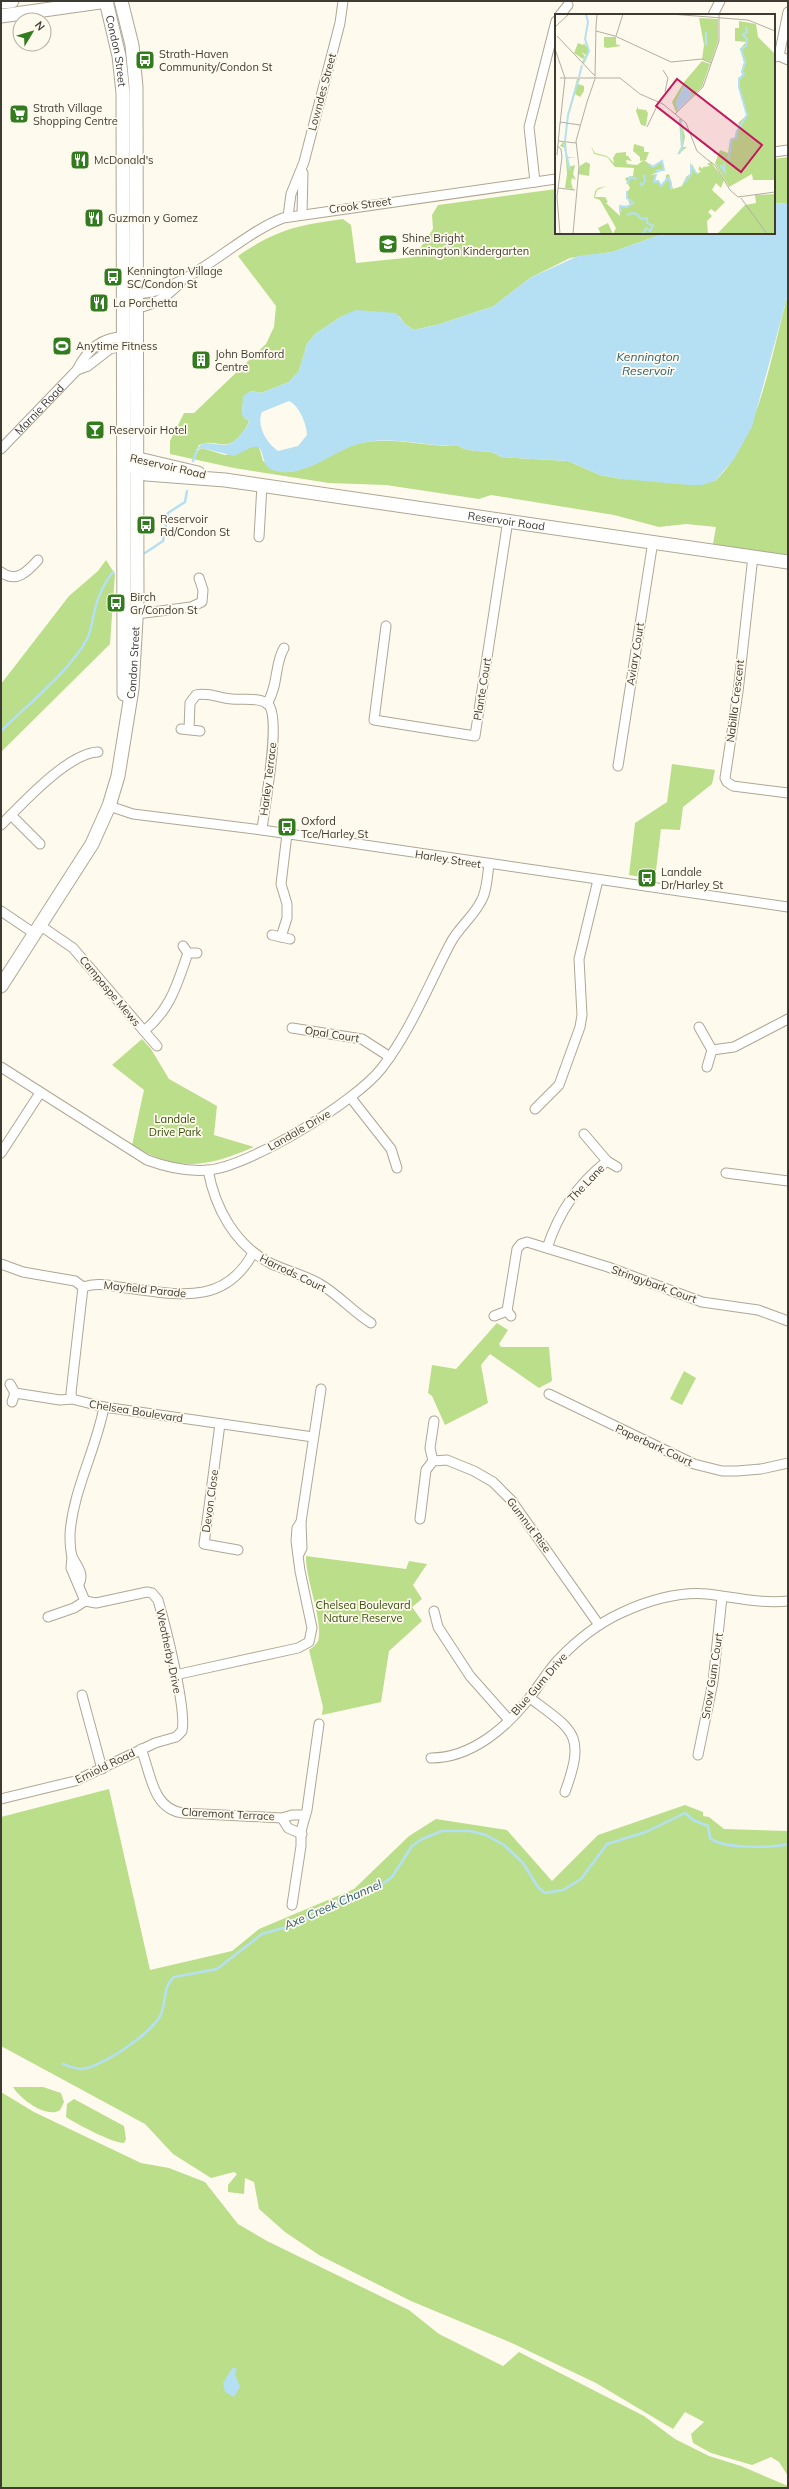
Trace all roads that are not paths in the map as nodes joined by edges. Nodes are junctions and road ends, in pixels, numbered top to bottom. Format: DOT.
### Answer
graph roads {
  1 [pos="12,1"];
  2 [pos="106,1"];
  3 [pos="121,1"];
  4 [pos="343,1"];
  5 [pos="350,1"];
  6 [pos="720,1"];
  7 [pos="1,2"];
  8 [pos="568,5"];
  9 [pos="788,12"];
  10 [pos="561,14"];
  11 [pos="714,14"];
  12 [pos="1,16"];
  13 [pos="340,22"];
  14 [pos="555,25"];
  15 [pos="776,57"];
  16 [pos="788,60"];
  17 [pos="788,150"];
  18 [pos="775,152"];
  19 [pos="304,162"];
  20 [pos="555,180"];
  21 [pos="535,182"];
  22 [pos="302,214"];
  23 [pos="288,216"];
  24 [pos="182,280"];
  25 [pos="136,294"];
  26 [pos="136,308"];
  27 [pos="130,339"];
  28 [pos="1,449"];
  29 [pos="124,456"];
  30 [pos="137,464"];
  31 [pos="262,485"];
  32 [pos="508,520"];
  33 [pos="259,537"];
  34 [pos="653,542"];
  35 [pos="753,556"];
  36 [pos="38,560"];
  37 [pos="788,562"];
  38 [pos="1,572"];
  39 [pos="199,578"];
  40 [pos="137,614"];
  41 [pos="386,626"];
  42 [pos="284,648"];
  43 [pos="267,704"];
  44 [pos="200,731"];
  45 [pos="123,750"];
  46 [pos="98,752"];
  47 [pos="618,766"];
  48 [pos="788,793"];
  49 [pos="108,806"];
  50 [pos="12,815"];
  51 [pos="1,825"];
  52 [pos="262,830"];
  53 [pos="287,834"];
  54 [pos="40,845"];
  55 [pos="489,865"];
  56 [pos="598,880"];
  57 [pos="788,907"];
  58 [pos="1,910"];
  59 [pos="38,930"];
  60 [pos="281,937"];
  61 [pos="189,951"];
  62 [pos="1,986"];
  63 [pos="788,1019"];
  64 [pos="699,1027"];
  65 [pos="292,1028"];
  66 [pos="144,1031"];
  67 [pos="156,1046"];
  68 [pos="712,1050"];
  69 [pos="390,1058"];
  70 [pos="1,1067"];
  71 [pos="707,1067"];
  72 [pos="40,1093"];
  73 [pos="351,1098"];
  74 [pos="535,1109"];
  75 [pos="584,1134"];
  76 [pos="1,1153"];
  77 [pos="607,1161"];
  78 [pos="617,1167"];
  79 [pos="397,1168"];
  80 [pos="208,1170"];
  81 [pos="726,1173"];
  82 [pos="788,1181"];
  83 [pos="547,1248"];
  84 [pos="253,1253"];
  85 [pos="1,1264"];
  86 [pos="83,1287"];
  87 [pos="494,1316"];
  88 [pos="788,1321"];
  89 [pos="371,1323"];
  90 [pos="321,1389"];
  91 [pos="549,1394"];
  92 [pos="72,1399"];
  93 [pos="12,1402"];
  94 [pos="104,1407"];
  95 [pos="434,1421"];
  96 [pos="220,1424"];
  97 [pos="313,1437"];
  98 [pos="433,1461"];
  99 [pos="788,1462"];
  100 [pos="420,1519"];
  101 [pos="238,1550"];
  102 [pos="722,1597"];
  103 [pos="85,1601"];
  104 [pos="788,1601"];
  105 [pos="434,1611"];
  106 [pos="45,1617"];
  107 [pos="599,1625"];
  108 [pos="175,1675"];
  109 [pos="82,1695"];
  110 [pos="530,1698"];
  111 [pos="509,1720"];
  112 [pos="319,1724"];
  113 [pos="182,1731"];
  114 [pos="141,1749"];
  115 [pos="698,1755"];
  116 [pos="431,1758"];
  117 [pos="102,1769"];
  118 [pos="565,1792"];
  119 [pos="1,1799"];
  120 [pos="305,1815"];
  121 [pos="282,1818"];
  122 [pos="302,1834"];
  123 [pos="292,1905"];
  1 -- 7 [label="main road"];
  2 -- 12 [label="main road"];
  2 -- 27 [label="main road, Condon Street"];
  3 -- 25 [label="main road, Condon Street"];
  4 -- 13 [label="street, Lowndes Street"];
  5 -- 13 [label="street, Lowndes Street"];
  6 -- 11 [label="street"];
  8 -- 10 [label="street"];
  9 -- 15 [label="street"];
  13 -- 19 [label="street, Lowndes Street"];
  14 -- 21 [label="street"];
  15 -- 16 [label="street"];
  17 -- 18 [label="street"];
  19 -- 22 [label="street, Lowndes Street"];
  19 -- 23 [label="street, Lowndes Street"];
  20 -- 21 [label="street, Crook Street"];
  21 -- 22 [label="street, Crook Street"];
  22 -- 23 [label="street, Crook Street"];
  23 -- 24 [label="street, Crook Street"];
  24 -- 25 [label="street, Crook Street"];
  24 -- 26 [label="street, Crook Street"];
  25 -- 26 [label="main road, Condon Street"];
  26 -- 27 [label="main road, Condon Street"];
  27 -- 28 [label="street, Marnie Road"];
  27 -- 29 [label="main road, Condon Street"];
  27 -- 30 [label="main road, Condon Street"];
  29 -- 30 [label="main road, Reservoir Road"];
  29 -- 45 [label="main road, Condon Street"];
  30 -- 31 [label="main road, Reservoir Road"];
  30 -- 40 [label="main road, Condon Street"];
  31 -- 32 [label="main road, Reservoir Road"];
  31 -- 33 [label="street"];
  32 -- 34 [label="main road, Reservoir Road"];
  32 -- 41 [label="street, Plante Court"];
  34 -- 35 [label="main road, Reservoir Road"];
  34 -- 47 [label="street, Aviary Court"];
  35 -- 37 [label="main road, Reservoir Road"];
  35 -- 48 [label="street, Nabilla Crescent"];
  36 -- 38 [label="street"];
  39 -- 40 [label="street"];
  40 -- 45 [label="main road, Condon Street"];
  42 -- 43 [label="street"];
  43 -- 44 [label="street"];
  43 -- 52 [label="street, Harley Terrace"];
  45 -- 49 [label="main road, Condon Street"];
  46 -- 50 [label="street"];
  49 -- 52 [label="street, Harley Street"];
  49 -- 59 [label="main road, Condon Street"];
  50 -- 51 [label="street"];
  50 -- 54 [label="street"];
  52 -- 53 [label="street, Harley Street"];
  53 -- 55 [label="street, Harley Street"];
  53 -- 60 [label="street"];
  55 -- 56 [label="street, Harley Street"];
  55 -- 69 [label="street, Landale Drive"];
  56 -- 57 [label="street, Harley Street"];
  56 -- 74 [label="street"];
  58 -- 59 [label="street, Campaspe Mews"];
  59 -- 62 [label="main road, Condon Street"];
  59 -- 66 [label="street, Campaspe Mews"];
  61 -- 66 [label="street, Campaspe Mews"];
  63 -- 68 [label="street"];
  64 -- 68 [label="street"];
  65 -- 69 [label="street, Opal Court"];
  66 -- 67 [label="street"];
  68 -- 71 [label="street"];
  69 -- 73 [label="street, Landale Drive"];
  70 -- 72 [label="street, Landale Drive"];
  72 -- 76 [label="street"];
  72 -- 80 [label="street, Landale Drive"];
  73 -- 79 [label="street"];
  73 -- 80 [label="street, Landale Drive"];
  75 -- 77 [label="street, The Lane"];
  77 -- 78 [label="street, The Lane"];
  77 -- 83 [label="street, The Lane"];
  80 -- 84 [label="street, Harrods Court"];
  81 -- 82 [label="street"];
  83 -- 87 [label="street, Stringybark Court"];
  83 -- 88 [label="street, Stringybark Court"];
  84 -- 86 [label="street, Mayfield Parade"];
  84 -- 89 [label="street, Harrods Court"];
  85 -- 86 [label="street"];
  86 -- 92 [label="street"];
  90 -- 97 [label="street"];
  91 -- 99 [label="street, Paperbark Court"];
  92 -- 93 [label="street, Chelsea Boulevard"];
  92 -- 94 [label="street, Chelsea Boulevard"];
  94 -- 96 [label="street, Chelsea Boulevard"];
  94 -- 103 [label="street"];
  95 -- 98 [label="street"];
  96 -- 97 [label="street, Chelsea Boulevard"];
  96 -- 101 [label="street, Devon Close"];
  97 -- 108 [label="street"];
  98 -- 100 [label="street"];
  98 -- 107 [label="street, Gumnut Rise"];
  102 -- 104 [label="street, Blue Gum Drive"];
  102 -- 107 [label="street, Blue Gum Drive"];
  102 -- 115 [label="street, Snow Gum Court"];
  103 -- 106 [label="street, Weatherby Drive"];
  103 -- 108 [label="street, Weatherby Drive"];
  105 -- 111 [label="street"];
  107 -- 110 [label="street, Blue Gum Drive"];
  108 -- 113 [label="street, Weatherby Drive"];
  109 -- 117 [label="street"];
  110 -- 111 [label="street, Blue Gum Drive"];
  110 -- 118 [label="street"];
  111 -- 116 [label="street, Blue Gum Drive"];
  112 -- 120 [label="street"];
  113 -- 114 [label="street, Erniold Road"];
  114 -- 117 [label="street, Erniold Road"];
  114 -- 121 [label="street, Claremont Terrace"];
  117 -- 119 [label="street, Erniold Road"];
  120 -- 121 [label="street, Claremont Terrace"];
  120 -- 122 [label="street"];
  121 -- 122 [label="street, Claremont Terrace"];
  122 -- 123 [label="street"];
}
